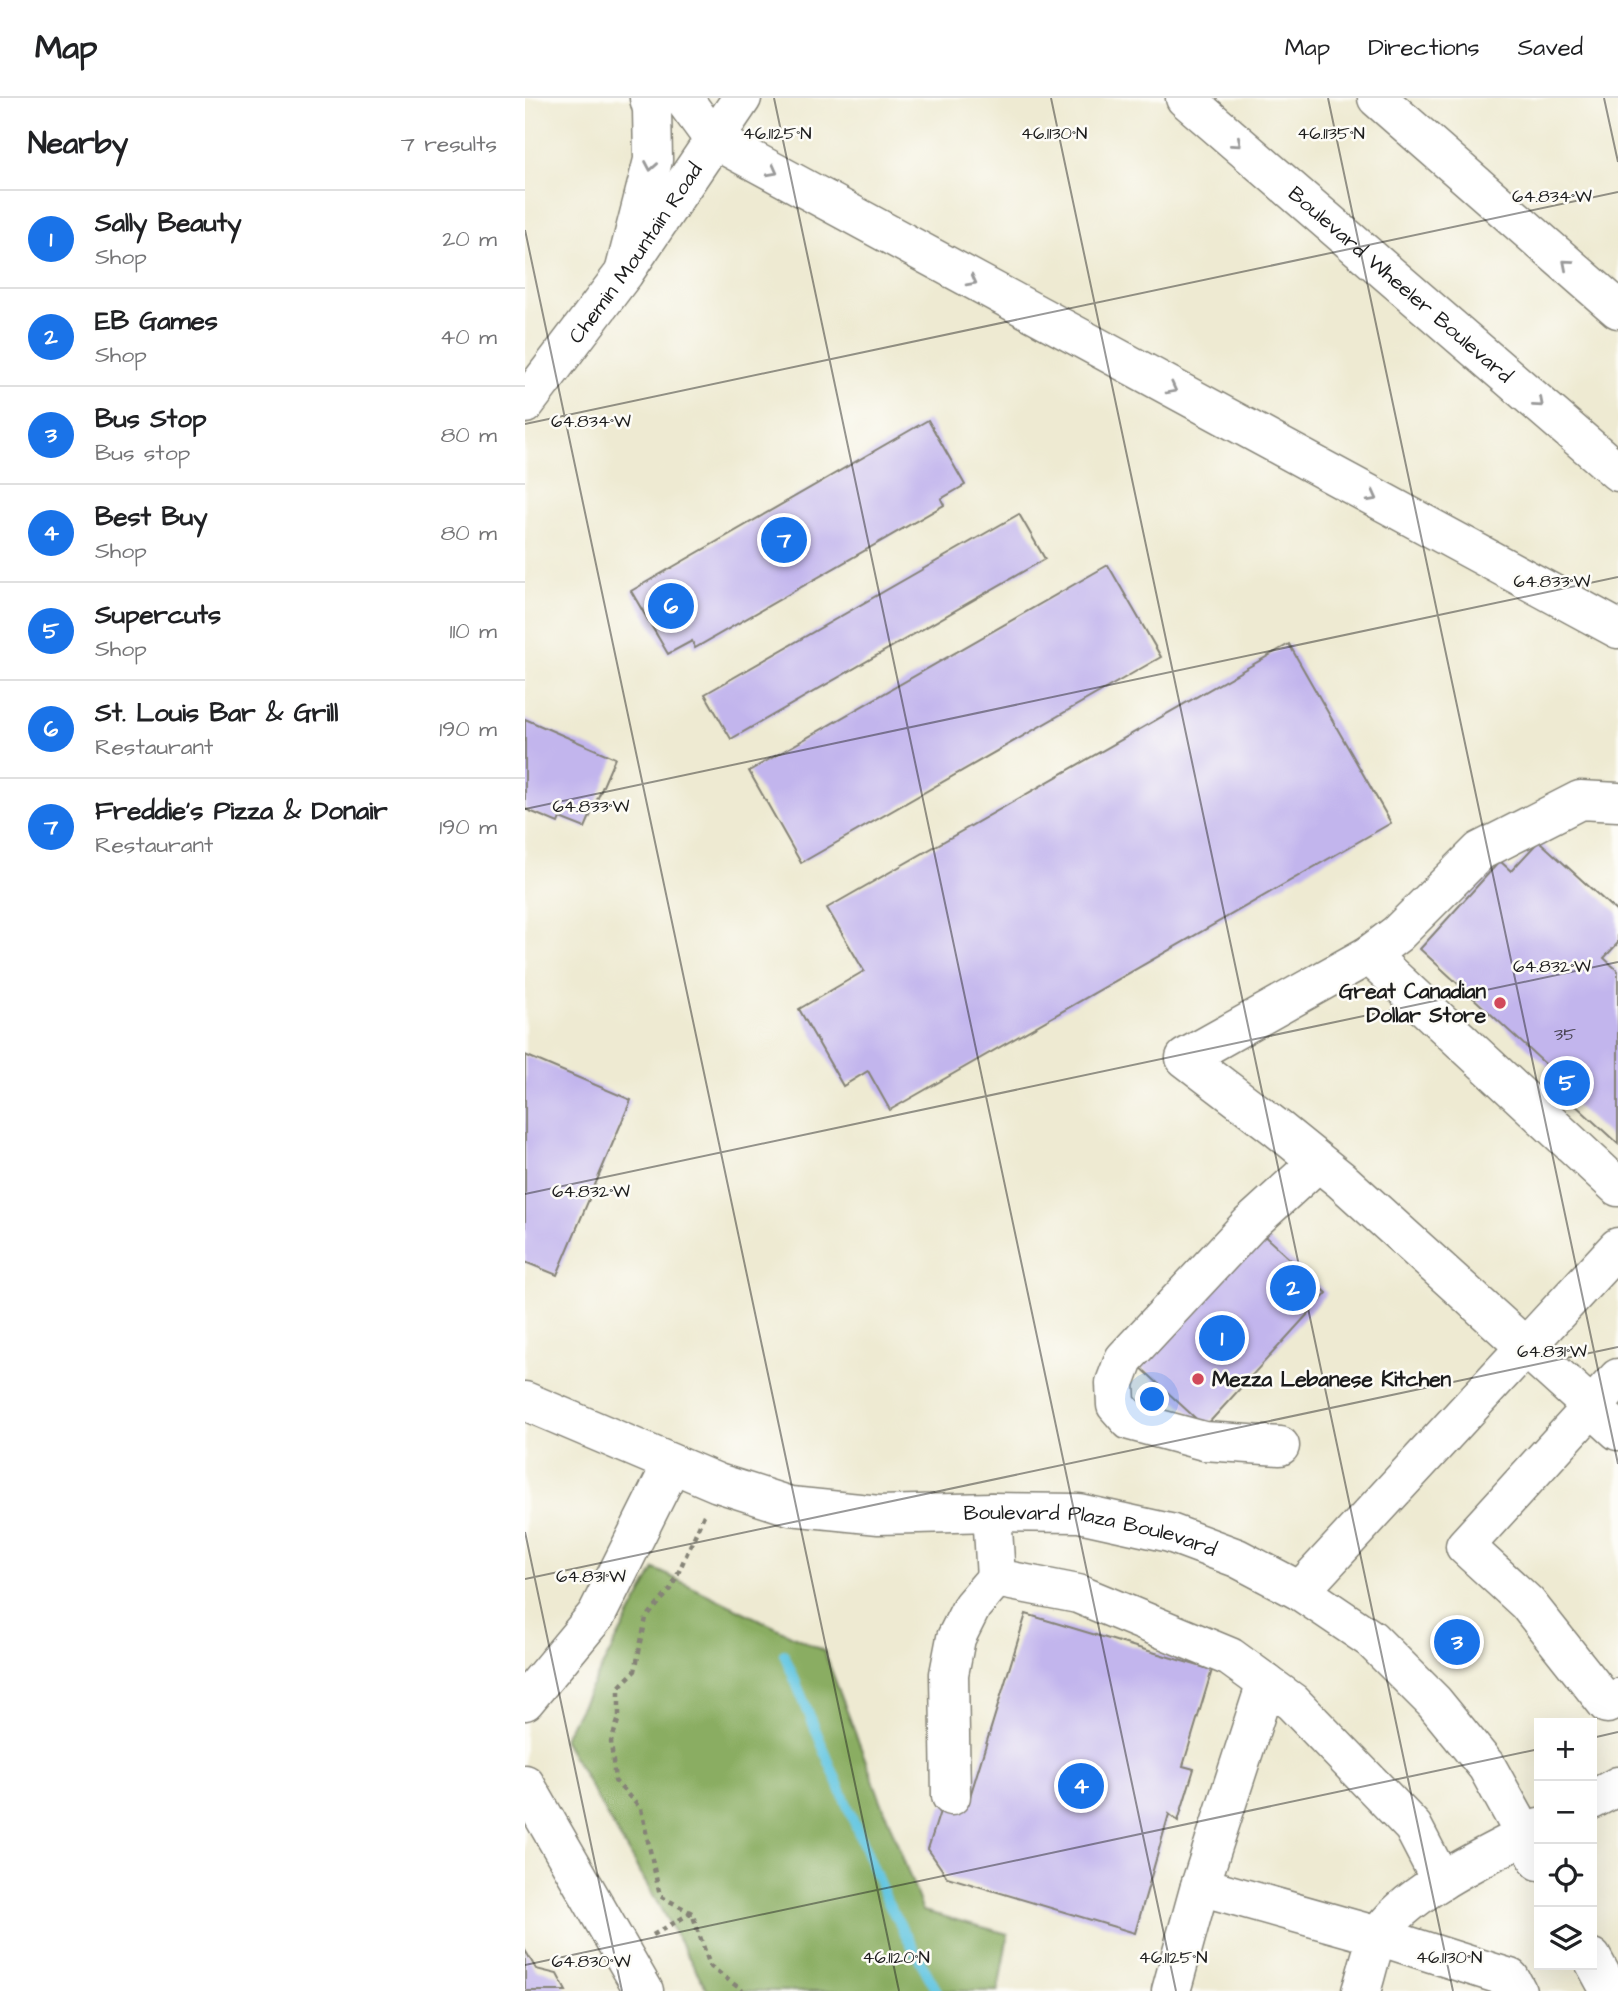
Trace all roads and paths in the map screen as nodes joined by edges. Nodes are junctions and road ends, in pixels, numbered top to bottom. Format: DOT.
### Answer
graph roads {
  1 [pos="649,98"];
  2 [pos="683,98"];
  3 [pos="741,98"];
  4 [pos="1185,98"];
  5 [pos="1377,98"];
  6 [pos="713,139"];
  7 [pos="624,273"];
  8 [pos="1618,309"];
  9 [pos="525,404"];
  10 [pos="1618,472"];
  11 [pos="1618,629"];
  12 [pos="1618,802"];
  13 [pos="1369,955"];
  14 [pos="1318,1162"];
  15 [pos="1618,1187"];
  16 [pos="1618,1247"];
  17 [pos="1527,1347"];
  18 [pos="1618,1378"];
  19 [pos="525,1401"];
  20 [pos="1605,1419"];
  21 [pos="1280,1446"];
  22 [pos="672,1464"];
  23 [pos="718,1483"];
  24 [pos="992,1512"];
  25 [pos="996,1578"];
  26 [pos="1300,1591"];
  27 [pos="1266,1683"];
  28 [pos="1618,1698"];
  29 [pos="525,1701"];
  30 [pos="525,1784"];
  31 [pos="1618,1786"];
  32 [pos="951,1796"];
  33 [pos="1597,1797"];
  34 [pos="1534,1839"];
  35 [pos="1534,1841"];
  36 [pos="1441,1881"];
  37 [pos="1200,1886"];
  38 [pos="692,1913"];
  39 [pos="1378,1936"];
  40 [pos="622,1953"];
  41 [pos="1597,1967"];
  42 [pos="644,1991"];
  43 [pos="743,1991"];
  44 [pos="1171,1991"];
  45 [pos="1361,1991"];
  46 [pos="1517,1991"];
  47 [pos="1610,1991"];
  1 -- 7 [label="main road, one-way"];
  2 -- 6 [label="main road"];
  3 -- 6 [label="main road, Chemin Mountain Road"];
  4 -- 10 [label="main road, Boulevard Wheeler Boulevard, one-way"];
  8 -- 5 [label="main road, one-way"];
  6 -- 7 [label="main road, Chemin Mountain Road"];
  6 -- 11 [label="main road, one-way"];
  7 -- 9 [label="main road, Chemin Mountain Road"];
  12 -- 13 [label="main road"];
  13 -- 14 [label="main road"];
  13 -- 15 [label="main road"];
  14 -- 17 [label="main road"];
  14 -- 21 [label="main road"];
  16 -- 17 [label="main road"];
  17 -- 20 [label="main road"];
  17 -- 26 [label="main road"];
  18 -- 20 [label="main road"];
  19 -- 22 [label="main road, Boulevard Plaza Boulevard"];
  20 -- 28 [label="main road"];
  22 -- 23 [label="main road, Boulevard Plaza Boulevard"];
  22 -- 29 [label="main road"];
  23 -- 24 [label="main road, Boulevard Plaza Boulevard"];
  23 -- 38 [label="path"];
  24 -- 25 [label="main road"];
  24 -- 26 [label="main road, Boulevard Plaza Boulevard"];
  25 -- 27 [label="main road"];
  25 -- 32 [label="main road"];
  26 -- 34 [label="main road, Boulevard Plaza Boulevard"];
  27 -- 36 [label="main road"];
  27 -- 37 [label="main road"];
  30 -- 40 [label="main road"];
  31 -- 33 [label="main road"];
  35 -- 36 [label="main road"];
  36 -- 39 [label="main road"];
  37 -- 39 [label="main road"];
  37 -- 44 [label="main road"];
  38 -- 40 [label="path"];
  38 -- 43 [label="path"];
  39 -- 45 [label="main road"];
  39 -- 46 [label="main road"];
  40 -- 42 [label="main road"];
  41 -- 47 [label="main road"];
}
